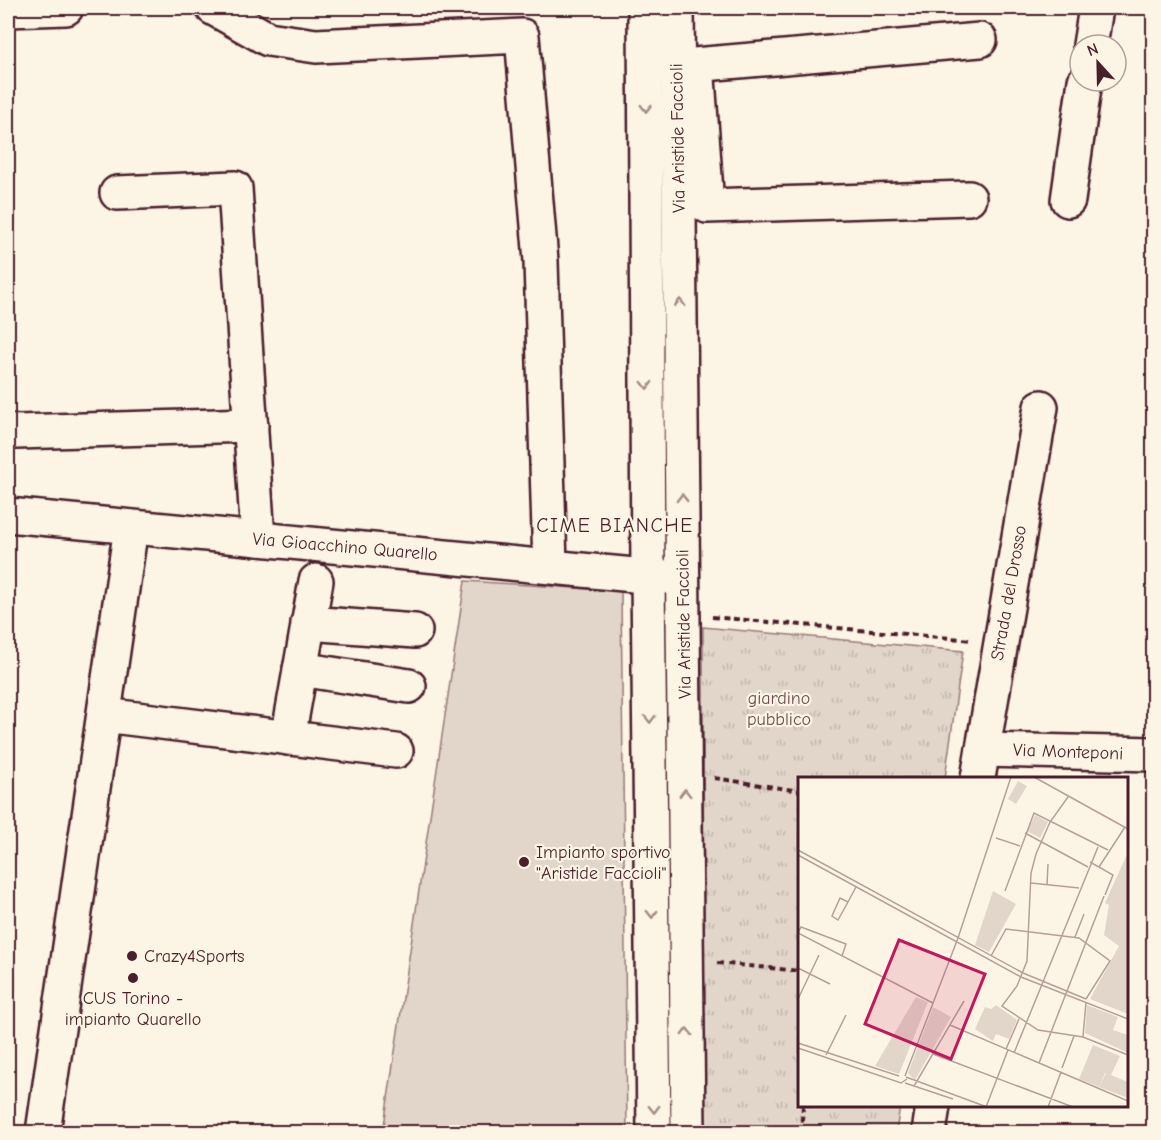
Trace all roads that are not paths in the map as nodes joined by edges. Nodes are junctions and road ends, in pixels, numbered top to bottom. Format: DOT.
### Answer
graph roads {
  1 [pos="66,8"];
  2 [pos="213,8"];
  3 [pos="645,8"];
  4 [pos="676,8"];
  5 [pos="1096,8"];
  6 [pos="16,9"];
  7 [pos="1092,33"];
  8 [pos="980,40"];
  9 [pos="673,66"];
  10 [pos="1083,93"];
  11 [pos="117,193"];
  12 [pos="969,198"];
  13 [pos="1068,200"];
  14 [pos="1041,406"];
  15 [pos="251,425"];
  16 [pos="8,431"];
  17 [pos="8,515"];
  18 [pos="131,527"];
  19 [pos="258,539"];
  20 [pos="550,566"];
  21 [pos="648,576"];
  22 [pos="683,577"];
  23 [pos="316,581"];
  24 [pos="309,623"];
  25 [pos="416,630"];
  26 [pos="300,669"];
  27 [pos="409,686"];
  28 [pos="104,715"];
  29 [pos="288,738"];
  30 [pos="396,751"];
  31 [pos="1154,754"];
  32 [pos="980,764"];
  33 [pos="933,1107"];
  34 [pos="43,1132"];
  35 [pos="654,1132"];
  36 [pos="688,1132"];
  37 [pos="929,1132"];
  1 -- 6 [label="street"];
  2 -- 20 [label="street"];
  3 -- 9 [label="street, Via Aristide Faccioli"];
  4 -- 9 [label="street, Via Aristide Faccioli"];
  5 -- 7 [label="street"];
  8 -- 9 [label="street"];
  9 -- 12 [label="street"];
  9 -- 21 [label="street, Via Aristide Faccioli, one-way"];
  22 -- 9 [label="street, Via Aristide Faccioli, one-way"];
  10 -- 13 [label="street"];
  11 -- 15 [label="street"];
  14 -- 32 [label="street, Strada del Drosso"];
  15 -- 16 [label="street"];
  15 -- 19 [label="street"];
  17 -- 18 [label="street, Via Gioacchino Quarello"];
  18 -- 19 [label="street, Via Gioacchino Quarello"];
  18 -- 28 [label="street"];
  19 -- 20 [label="street, Via Gioacchino Quarello"];
  20 -- 21 [label="street, Via Gioacchino Quarello"];
  21 -- 22 [label="street, Via Gioacchino Quarello"];
  21 -- 35 [label="street, Via Aristide Faccioli, one-way"];
  36 -- 22 [label="street, Via Aristide Faccioli, one-way"];
  23 -- 24 [label="street"];
  24 -- 25 [label="street"];
  24 -- 26 [label="street"];
  26 -- 27 [label="street"];
  26 -- 29 [label="street"];
  28 -- 29 [label="street"];
  28 -- 34 [label="street"];
  29 -- 30 [label="street"];
  31 -- 32 [label="street, Via Monteponi"];
  33 -- 37 [label="street"];
}
